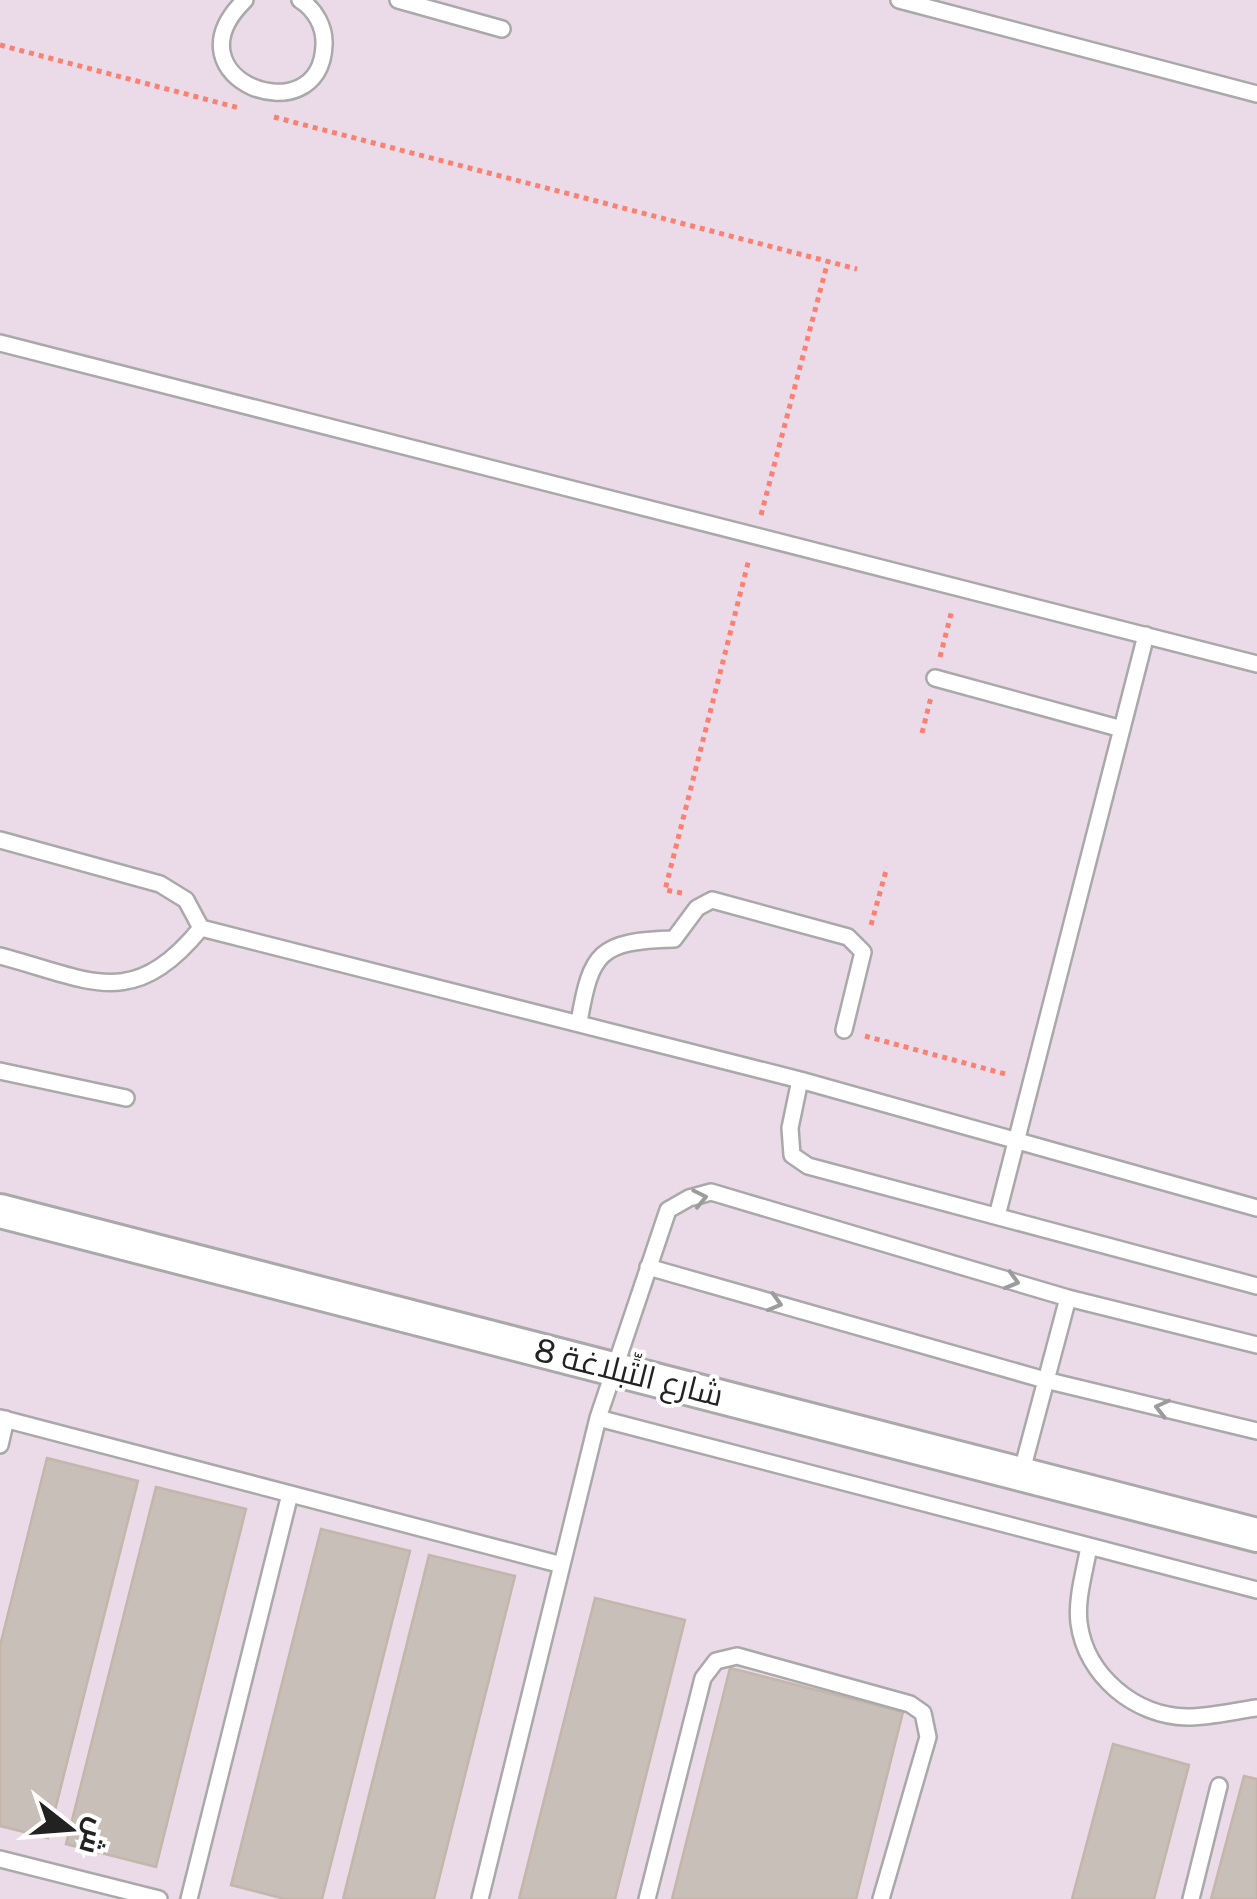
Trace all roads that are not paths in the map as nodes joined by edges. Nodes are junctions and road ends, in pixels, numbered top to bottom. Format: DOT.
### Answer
graph roads {
  1 [pos="244,0"];
  2 [pos="300,0"];
  3 [pos="398,0"];
  4 [pos="899,0"];
  5 [pos="502,30"];
  6 [pos="1257,94"];
  7 [pos="0,342"];
  8 [pos="1146,635"];
  9 [pos="1257,664"];
  10 [pos="936,678"];
  11 [pos="1122,728"];
  12 [pos="0,840"];
  13 [pos="201,928"];
  14 [pos="0,956"];
  15 [pos="579,1022"];
  16 [pos="844,1030"];
  17 [pos="0,1071"];
  18 [pos="800,1080"];
  19 [pos="126,1098"];
  20 [pos="1017,1139"];
  21 [pos="1257,1208"];
  22 [pos="0,1211"];
  23 [pos="997,1216"];
  24 [pos="648,1267"];
  25 [pos="1257,1286"];
  26 [pos="1068,1298"];
  27 [pos="1257,1344"];
  28 [pos="615,1368"];
  29 [pos="1045,1380"];
  30 [pos="3,1418"];
  31 [pos="598,1418"];
  32 [pos="1257,1432"];
  33 [pos="0,1445"];
  34 [pos="1021,1474"];
  35 [pos="290,1494"];
  36 [pos="1257,1535"];
  37 [pos="1089,1546"];
  38 [pos="562,1564"];
  39 [pos="1257,1590"];
  40 [pos="1257,1708"];
  41 [pos="1220,1786"];
  42 [pos="0,1858"];
  43 [pos="158,1899"];
  44 [pos="189,1899"];
  45 [pos="480,1899"];
  46 [pos="648,1899"];
  47 [pos="882,1899"];
  48 [pos="1191,1899"];
  1 -- 2 [label="lane"];
  3 -- 5 [label="lane"];
  4 -- 6 [label="lane"];
  7 -- 8 [label="lane"];
  8 -- 9 [label="lane"];
  8 -- 11 [label="lane"];
  10 -- 11 [label="lane"];
  11 -- 20 [label="lane"];
  12 -- 13 [label="lane"];
  13 -- 14 [label="lane"];
  13 -- 15 [label="lane"];
  15 -- 16 [label="lane"];
  15 -- 18 [label="lane"];
  17 -- 19 [label="lane"];
  18 -- 20 [label="lane"];
  18 -- 23 [label="lane"];
  20 -- 21 [label="lane"];
  20 -- 23 [label="lane"];
  22 -- 28 [label="street, شارع التِّبلاغة 8"];
  23 -- 25 [label="lane"];
  24 -- 26 [label="lane, one-way"];
  24 -- 28 [label="lane"];
  24 -- 29 [label="lane, one-way"];
  26 -- 27 [label="lane"];
  26 -- 29 [label="lane"];
  28 -- 31 [label="lane"];
  28 -- 34 [label="street, شارع التِّبلاغة 8"];
  32 -- 29 [label="lane, one-way"];
  29 -- 34 [label="lane"];
  30 -- 33 [label="lane"];
  30 -- 35 [label="lane"];
  31 -- 37 [label="lane"];
  31 -- 38 [label="lane"];
  34 -- 36 [label="street, شارع التِّبلاغة 8"];
  35 -- 38 [label="lane"];
  35 -- 44 [label="lane"];
  37 -- 39 [label="lane"];
  37 -- 40 [label="lane"];
  38 -- 45 [label="lane"];
  41 -- 48 [label="lane"];
  42 -- 43 [label="lane"];
  46 -- 47 [label="lane"];
}
